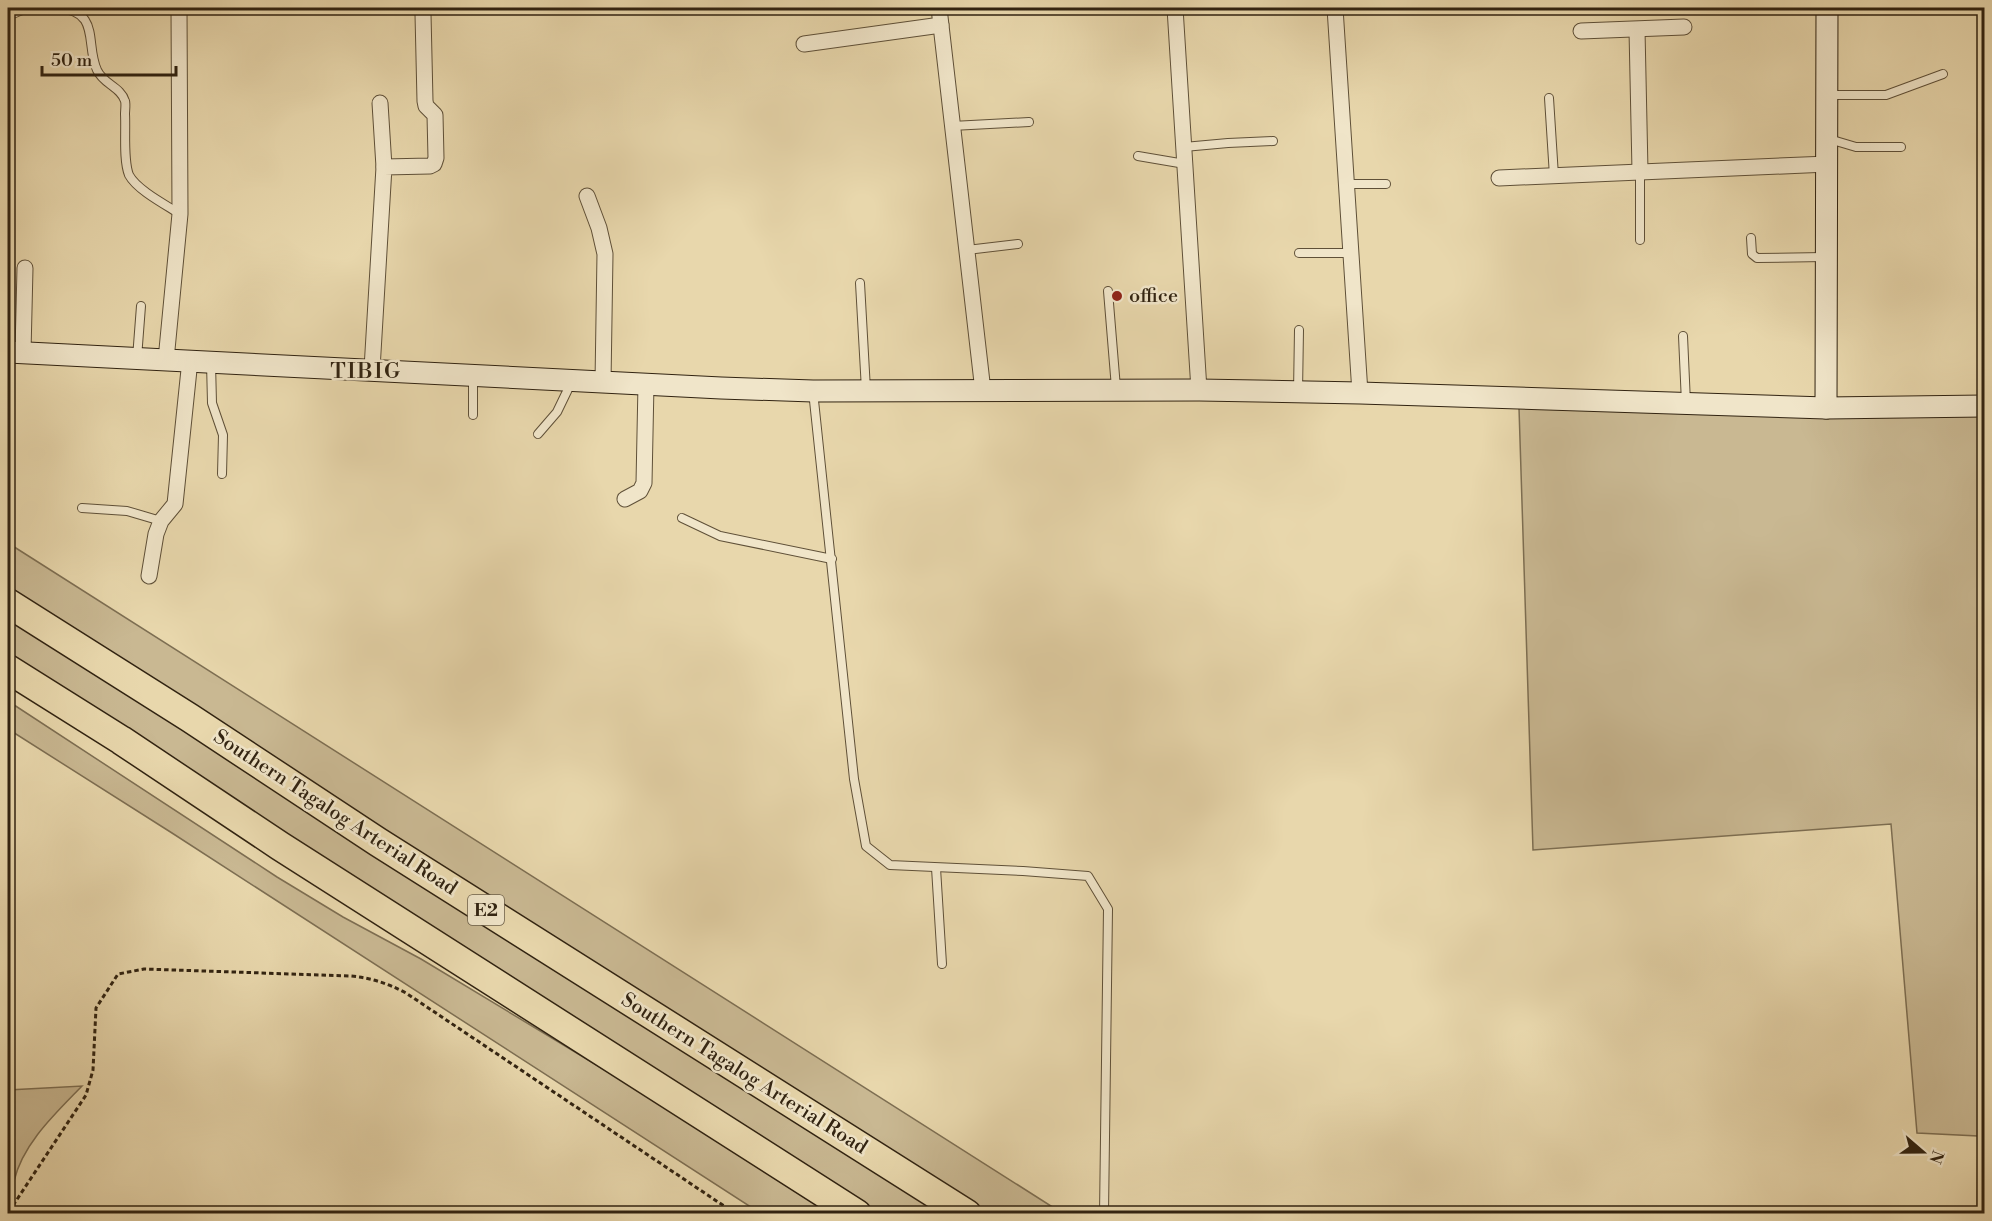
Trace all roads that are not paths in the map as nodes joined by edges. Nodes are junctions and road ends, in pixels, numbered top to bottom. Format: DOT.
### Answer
graph roads {
  1 [pos="27,8"];
  2 [pos="58,8"];
  3 [pos="178,8"];
  4 [pos="939,8"];
  5 [pos="1176,8"];
  6 [pos="1335,8"];
  7 [pos="1827,8"];
  8 [pos="423,14"];
  9 [pos="8,16"];
  10 [pos="941,25"];
  11 [pos="1684,27"];
  12 [pos="1637,30"];
  13 [pos="1581,31"];
  14 [pos="804,44"];
  15 [pos="1943,74"];
  16 [pos="1828,95"];
  17 [pos="1549,98"];
  18 [pos="380,104"];
  19 [pos="1029,122"];
  20 [pos="952,126"];
  21 [pos="1827,138"];
  22 [pos="1274,141"];
  23 [pos="1184,147"];
  24 [pos="1901,147"];
  25 [pos="1138,156"];
  26 [pos="1185,164"];
  27 [pos="1828,164"];
  28 [pos="384,167"];
  29 [pos="1640,171"];
  30 [pos="1554,176"];
  31 [pos="1499,178"];
  32 [pos="1347,184"];
  33 [pos="1386,184"];
  34 [pos="587,196"];
  35 [pos="180,214"];
  36 [pos="1751,238"];
  37 [pos="1640,240"];
  38 [pos="1018,244"];
  39 [pos="967,250"];
  40 [pos="1299,252"];
  41 [pos="1351,253"];
  42 [pos="1826,256"];
  43 [pos="26,268"];
  44 [pos="860,283"];
  45 [pos="1108,291"];
  46 [pos="141,306"];
  47 [pos="1299,330"];
  48 [pos="1683,336"];
  49 [pos="15,352"];
  50 [pos="137,359"];
  51 [pos="166,360"];
  52 [pos="190,360"];
  53 [pos="211,362"];
  54 [pos="372,369"];
  55 [pos="473,375"];
  56 [pos="572,380"];
  57 [pos="603,382"];
  58 [pos="646,384"];
  59 [pos="1199,390"];
  60 [pos="813,391"];
  61 [pos="866,391"];
  62 [pos="983,391"];
  63 [pos="1117,391"];
  64 [pos="1298,392"];
  65 [pos="1360,393"];
  66 [pos="1686,403"];
  67 [pos="1984,406"];
  68 [pos="1826,408"];
  69 [pos="472,415"];
  70 [pos="538,434"];
  71 [pos="222,474"];
  72 [pos="625,499"];
  73 [pos="82,508"];
  74 [pos="682,518"];
  75 [pos="161,520"];
  76 [pos="832,559"];
  77 [pos="149,576"];
  78 [pos="8,603"];
  79 [pos="8,669"];
  80 [pos="8,686"];
  81 [pos="936,868"];
  82 [pos="456,958"];
  83 [pos="942,964"];
  84 [pos="857,1214"];
  85 [pos="967,1214"];
  86 [pos="1104,1214"];
  1 -- 9 [label="lane"];
  2 -- 35 [label="lane"];
  3 -- 35 [label="street"];
  4 -- 10 [label="street"];
  5 -- 23 [label="street"];
  6 -- 32 [label="street"];
  7 -- 16 [label="street"];
  8 -- 28 [label="street"];
  10 -- 14 [label="street"];
  10 -- 20 [label="street"];
  11 -- 12 [label="street"];
  12 -- 13 [label="street"];
  12 -- 29 [label="street"];
  15 -- 16 [label="lane"];
  16 -- 21 [label="street"];
  17 -- 30 [label="lane"];
  18 -- 28 [label="street"];
  19 -- 20 [label="lane"];
  20 -- 39 [label="street"];
  21 -- 24 [label="lane"];
  21 -- 27 [label="street"];
  22 -- 23 [label="lane"];
  23 -- 26 [label="street"];
  25 -- 26 [label="lane"];
  26 -- 59 [label="street"];
  27 -- 29 [label="street"];
  27 -- 42 [label="street"];
  28 -- 54 [label="street"];
  29 -- 30 [label="street"];
  29 -- 37 [label="lane"];
  30 -- 31 [label="street"];
  32 -- 33 [label="lane"];
  32 -- 41 [label="street"];
  34 -- 57 [label="street"];
  35 -- 51 [label="street"];
  36 -- 42 [label="lane"];
  38 -- 39 [label="lane"];
  39 -- 62 [label="street"];
  40 -- 41 [label="lane"];
  41 -- 65 [label="street"];
  42 -- 68 [label="street"];
  43 -- 49 [label="street"];
  44 -- 61 [label="lane"];
  45 -- 63 [label="lane"];
  46 -- 50 [label="lane"];
  47 -- 64 [label="lane"];
  48 -- 66 [label="lane"];
  49 -- 50 [label="street"];
  50 -- 51 [label="street"];
  51 -- 52 [label="street"];
  52 -- 53 [label="street"];
  52 -- 75 [label="street"];
  53 -- 54 [label="street"];
  53 -- 71 [label="lane"];
  54 -- 55 [label="street"];
  55 -- 56 [label="street"];
  55 -- 69 [label="lane"];
  56 -- 57 [label="street"];
  56 -- 70 [label="lane"];
  57 -- 58 [label="street"];
  58 -- 60 [label="street"];
  58 -- 72 [label="street"];
  59 -- 63 [label="street"];
  59 -- 64 [label="street"];
  60 -- 61 [label="street"];
  60 -- 76 [label="lane"];
  61 -- 62 [label="street"];
  62 -- 63 [label="street"];
  64 -- 65 [label="street"];
  65 -- 66 [label="street"];
  66 -- 68 [label="street"];
  67 -- 68 [label="street"];
  73 -- 75 [label="lane"];
  74 -- 76 [label="lane"];
  75 -- 77 [label="street"];
  76 -- 81 [label="lane"];
  78 -- 85 [label="highway, Southern Tagalog Arterial Road / E2"];
  79 -- 82 [label="highway"];
  80 -- 82 [label="highway"];
  81 -- 83 [label="lane"];
  81 -- 86 [label="lane"];
  82 -- 84 [label="highway"];
}
